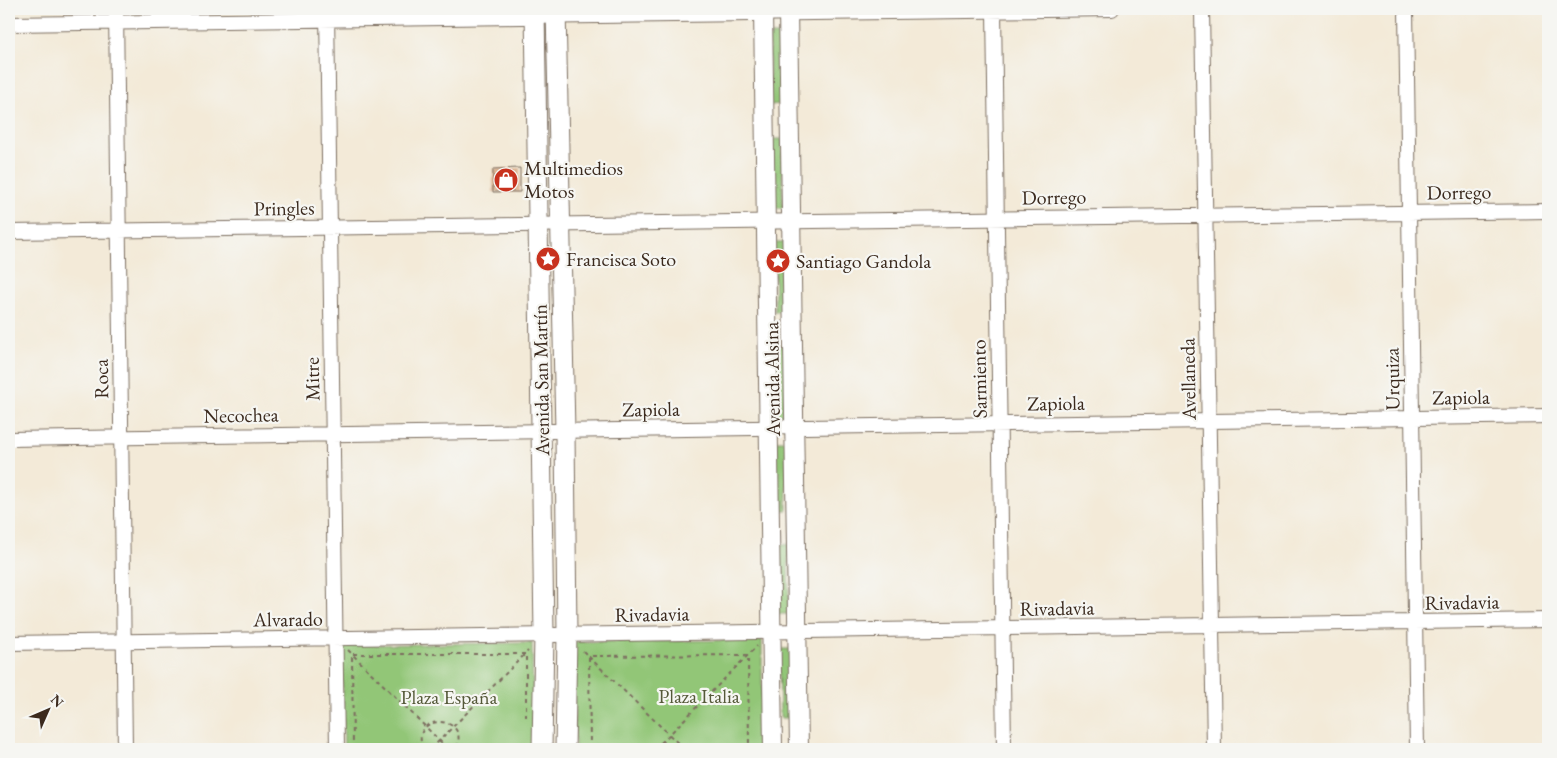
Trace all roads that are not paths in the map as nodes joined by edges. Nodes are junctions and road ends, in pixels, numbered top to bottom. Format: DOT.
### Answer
graph roads {
  1 [pos="1112,9"];
  2 [pos="1202,9"];
  3 [pos="1406,9"];
  4 [pos="994,10"];
  5 [pos="763,11"];
  6 [pos="788,11"];
  7 [pos="535,13"];
  8 [pos="556,13"];
  9 [pos="327,14"];
  10 [pos="116,16"];
  11 [pos="9,24"];
  12 [pos="1548,211"];
  13 [pos="1409,213"];
  14 [pos="1206,215"];
  15 [pos="997,218"];
  16 [pos="766,221"];
  17 [pos="791,221"];
  18 [pos="538,224"];
  19 [pos="559,224"];
  20 [pos="330,227"];
  21 [pos="119,230"];
  22 [pos="9,232"];
  23 [pos="1548,416"];
  24 [pos="1412,418"];
  25 [pos="1209,421"];
  26 [pos="1000,424"];
  27 [pos="794,427"];
  28 [pos="768,428"];
  29 [pos="541,431"];
  30 [pos="565,431"];
  31 [pos="333,434"];
  32 [pos="121,437"];
  33 [pos="9,439"];
  34 [pos="1548,620"];
  35 [pos="1415,622"];
  36 [pos="1212,625"];
  37 [pos="1003,628"];
  38 [pos="771,632"];
  39 [pos="797,632"];
  40 [pos="544,635"];
  41 [pos="567,635"];
  42 [pos="336,638"];
  43 [pos="124,641"];
  44 [pos="9,643"];
  45 [pos="125,749"];
  46 [pos="337,749"];
  47 [pos="542,749"];
  48 [pos="565,749"];
  49 [pos="773,749"];
  50 [pos="799,749"];
  51 [pos="1004,749"];
  52 [pos="1214,749"];
  53 [pos="1417,749"];
  1 -- 4 [label="street"];
  2 -- 14 [label="street, Avellaneda"];
  3 -- 13 [label="street, Urquiza"];
  4 -- 6 [label="street"];
  4 -- 15 [label="street, Sarmiento"];
  5 -- 6 [label="street"];
  5 -- 8 [label="street"];
  5 -- 16 [label="street, Avenida Alsina"];
  6 -- 17 [label="street, Avenida Alsina"];
  7 -- 8 [label="street"];
  7 -- 9 [label="street"];
  7 -- 18 [label="main road, Avenida San Martín"];
  8 -- 19 [label="main road, Avenida San Martín"];
  9 -- 10 [label="street"];
  9 -- 20 [label="street, Mitre"];
  10 -- 11 [label="street"];
  10 -- 21 [label="street, Roca"];
  12 -- 13 [label="street, Dorrego"];
  13 -- 14 [label="street, Dorrego"];
  13 -- 24 [label="street, Urquiza"];
  14 -- 15 [label="street, Dorrego"];
  14 -- 25 [label="street, Avellaneda"];
  15 -- 17 [label="street, Dorrego"];
  15 -- 26 [label="street, Sarmiento"];
  16 -- 17 [label="street, Dorrego"];
  16 -- 19 [label="street, Dorrego"];
  16 -- 28 [label="street, Avenida Alsina"];
  17 -- 27 [label="street, Avenida Alsina"];
  18 -- 19 [label="street, Pringles"];
  18 -- 20 [label="street, Pringles"];
  18 -- 29 [label="main road, Avenida San Martín"];
  19 -- 30 [label="main road, Avenida San Martín"];
  20 -- 21 [label="street, Pringles"];
  20 -- 31 [label="street, Mitre"];
  21 -- 22 [label="street, Pringles"];
  21 -- 32 [label="street, Roca"];
  23 -- 24 [label="street, Zapiola"];
  24 -- 25 [label="street, Zapiola"];
  24 -- 35 [label="street, Urquiza"];
  25 -- 26 [label="street, Zapiola"];
  25 -- 36 [label="street, Avellaneda"];
  26 -- 27 [label="street, Zapiola"];
  26 -- 37 [label="street, Sarmiento"];
  27 -- 28 [label="street, Zapiola"];
  27 -- 39 [label="street, Avenida Alsina"];
  28 -- 30 [label="street, Zapiola"];
  28 -- 38 [label="street, Avenida Alsina"];
  29 -- 30 [label="street, Necochea"];
  29 -- 31 [label="street, Necochea"];
  29 -- 40 [label="main road, Avenida San Martín"];
  30 -- 41 [label="main road, Avenida San Martín"];
  31 -- 32 [label="street, Necochea"];
  31 -- 42 [label="street, Mitre"];
  32 -- 33 [label="street, Necochea"];
  32 -- 43 [label="street, Roca"];
  34 -- 35 [label="street, Rivadavia"];
  35 -- 36 [label="street, Rivadavia"];
  35 -- 53 [label="street, Urquiza"];
  36 -- 37 [label="street, Rivadavia"];
  36 -- 52 [label="street, Avellaneda"];
  37 -- 39 [label="street, Rivadavia"];
  37 -- 51 [label="street, Sarmiento"];
  38 -- 39 [label="street, Rivadavia"];
  38 -- 41 [label="street, Rivadavia"];
  38 -- 49 [label="street, Avenida Alsina"];
  39 -- 50 [label="street, Avenida Alsina"];
  40 -- 41 [label="street, Alvarado"];
  40 -- 42 [label="street, Alvarado"];
  40 -- 47 [label="main road, Avenida San Martín"];
  41 -- 48 [label="main road, Avenida San Martín"];
  42 -- 43 [label="street, Alvarado"];
  42 -- 46 [label="street, Mitre"];
  43 -- 44 [label="street, Alvarado"];
  43 -- 45 [label="street, Roca"];
}
